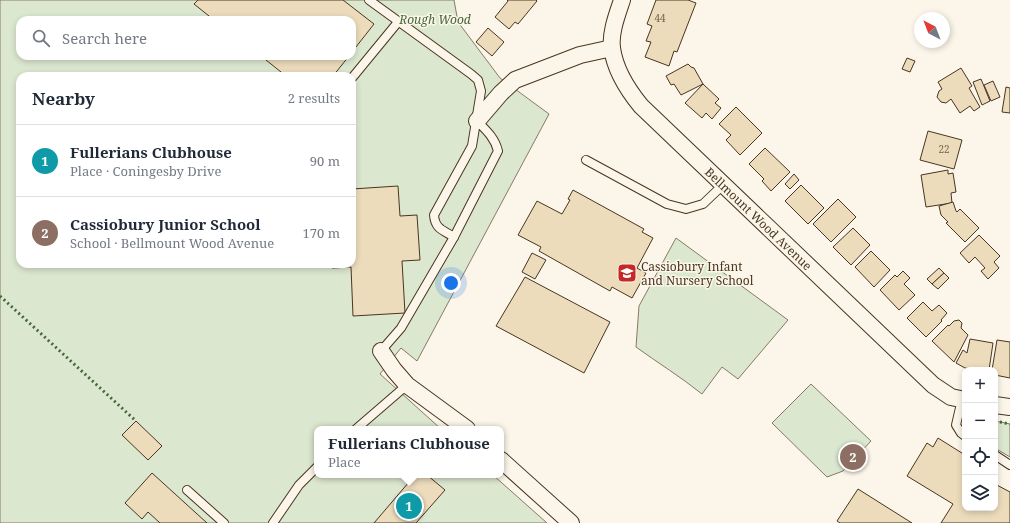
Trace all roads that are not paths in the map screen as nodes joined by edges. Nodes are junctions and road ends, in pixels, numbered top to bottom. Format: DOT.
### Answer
graph roads {
  1 [pos="369,0"];
  2 [pos="622,0"];
  3 [pos="398,22"];
  4 [pos="612,48"];
  5 [pos="356,73"];
  6 [pos="477,121"];
  7 [pos="586,160"];
  8 [pos="724,184"];
  9 [pos="454,236"];
  10 [pos="381,351"];
  11 [pos="407,385"];
  12 [pos="962,400"];
  13 [pos="998,405"];
  14 [pos="962,406"];
  15 [pos="1010,407"];
  16 [pos="359,426"];
  17 [pos="463,426"];
  18 [pos="962,434"];
  19 [pos="998,458"];
  20 [pos="504,463"];
  21 [pos="1010,465"];
  22 [pos="314,470"];
  23 [pos="188,490"];
  24 [pos="224,523"];
  25 [pos="273,523"];
  26 [pos="571,523"];
  1 -- 3 [label="lane"];
  2 -- 4 [label="street, Bellmount Wood Avenue"];
  3 -- 5 [label="lane"];
  3 -- 6 [label="lane"];
  4 -- 6 [label="street"];
  4 -- 8 [label="street, Bellmount Wood Avenue"];
  6 -- 9 [label="lane"];
  6 -- 9 [label="lane"];
  7 -- 8 [label="lane"];
  8 -- 12 [label="street, Bellmount Wood Avenue"];
  9 -- 10 [label="lane"];
  10 -- 11 [label="street"];
  11 -- 16 [label="lane"];
  11 -- 17 [label="street"];
  13 -- 15 [label="street"];
  14 -- 18 [label="lane"];
  19 -- 21 [label="lane"];
  20 -- 26 [label="street"];
  22 -- 25 [label="lane"];
  23 -- 24 [label="lane"];
}
